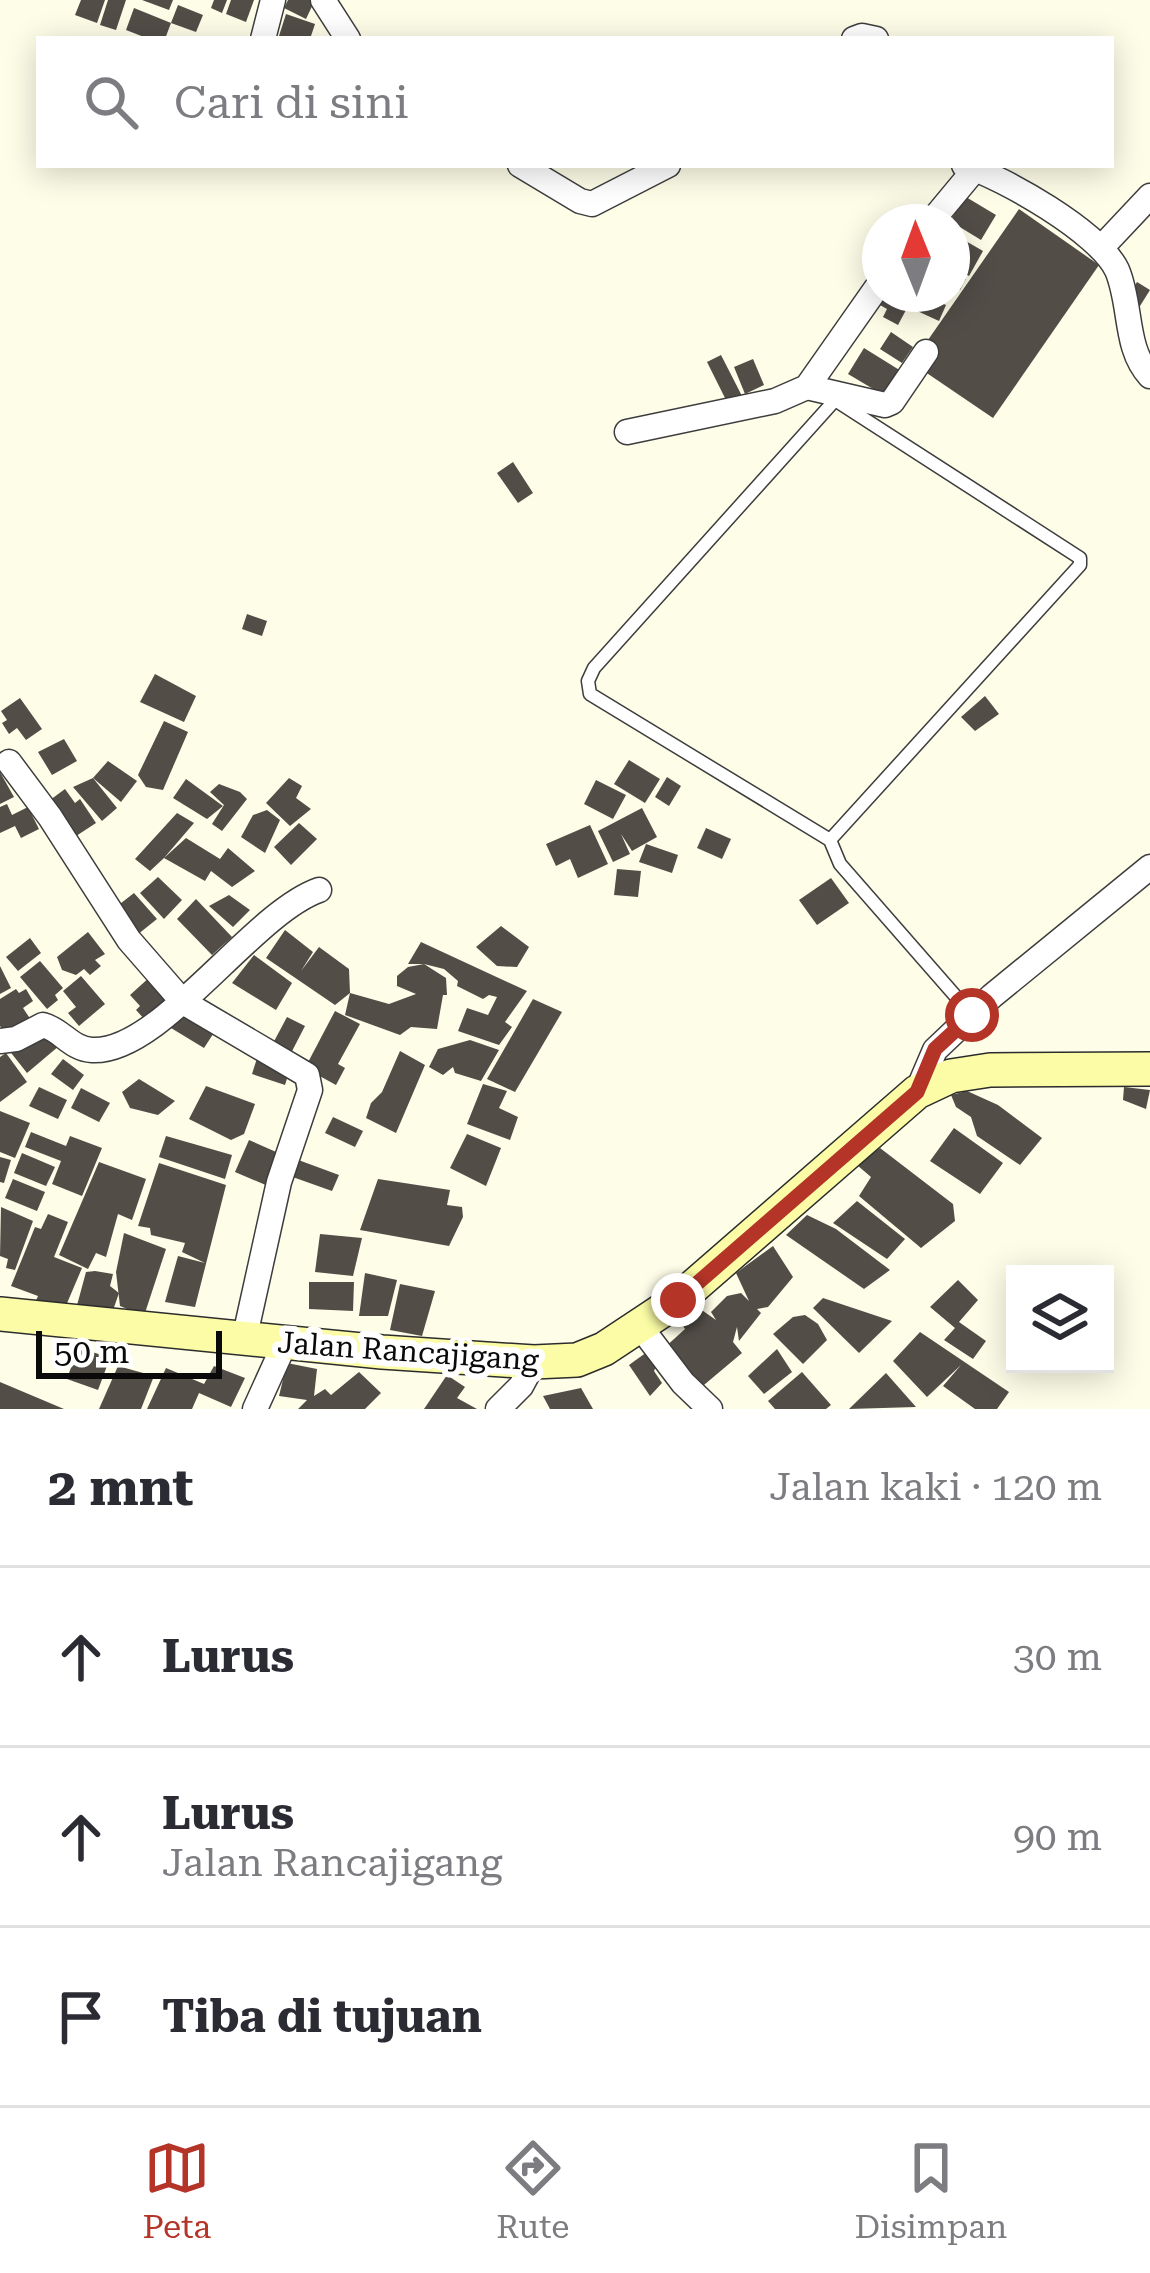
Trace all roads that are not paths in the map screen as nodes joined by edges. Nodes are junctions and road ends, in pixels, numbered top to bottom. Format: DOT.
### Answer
graph roads {
  1 [pos="274,0"];
  2 [pos="323,0"];
  3 [pos="264,36"];
  4 [pos="346,36"];
  5 [pos="525,168"];
  6 [pos="662,168"];
  7 [pos="968,168"];
  8 [pos="972,168"];
  9 [pos="1150,196"];
  10 [pos="943,204"];
  11 [pos="1102,247"];
  12 [pos="862,309"];
  13 [pos="926,352"];
  14 [pos="1150,376"];
  15 [pos="807,388"];
  16 [pos="627,432"];
  17 [pos="9,762"];
  18 [pos="830,840"];
  19 [pos="1150,867"];
  20 [pos="319,890"];
  21 [pos="183,1002"];
  22 [pos="972,1015"];
  23 [pos="0,1042"];
  24 [pos="1150,1069"];
  25 [pos="917,1092"];
  26 [pos="0,1314"];
  27 [pos="639,1325"];
  28 [pos="244,1340"];
  29 [pos="285,1343"];
  30 [pos="534,1362"];
  31 [pos="255,1409"];
  32 [pos="498,1409"];
  33 [pos="710,1409"];
  1 -- 3 [label="street"];
  2 -- 4 [label="street"];
  5 -- 6 [label="street"];
  7 -- 10 [label="street"];
  8 -- 11 [label="street"];
  9 -- 11 [label="street"];
  11 -- 14 [label="street"];
  12 -- 15 [label="street"];
  13 -- 15 [label="street"];
  15 -- 16 [label="street"];
  17 -- 21 [label="street"];
  18 -- 18 [label="lane"];
  18 -- 22 [label="lane"];
  19 -- 22 [label="street"];
  20 -- 21 [label="street"];
  21 -- 23 [label="street"];
  21 -- 28 [label="street"];
  22 -- 25 [label="street"];
  24 -- 25 [label="main road, Jalan Rancajigang"];
  25 -- 27 [label="main road, Jalan Rancajigang"];
  26 -- 28 [label="main road, Jalan Rancajigang"];
  27 -- 30 [label="main road, Jalan Rancajigang"];
  27 -- 33 [label="street"];
  28 -- 29 [label="main road, Jalan Rancajigang"];
  29 -- 30 [label="main road, Jalan Rancajigang"];
  29 -- 31 [label="street"];
  30 -- 32 [label="street"];
}
